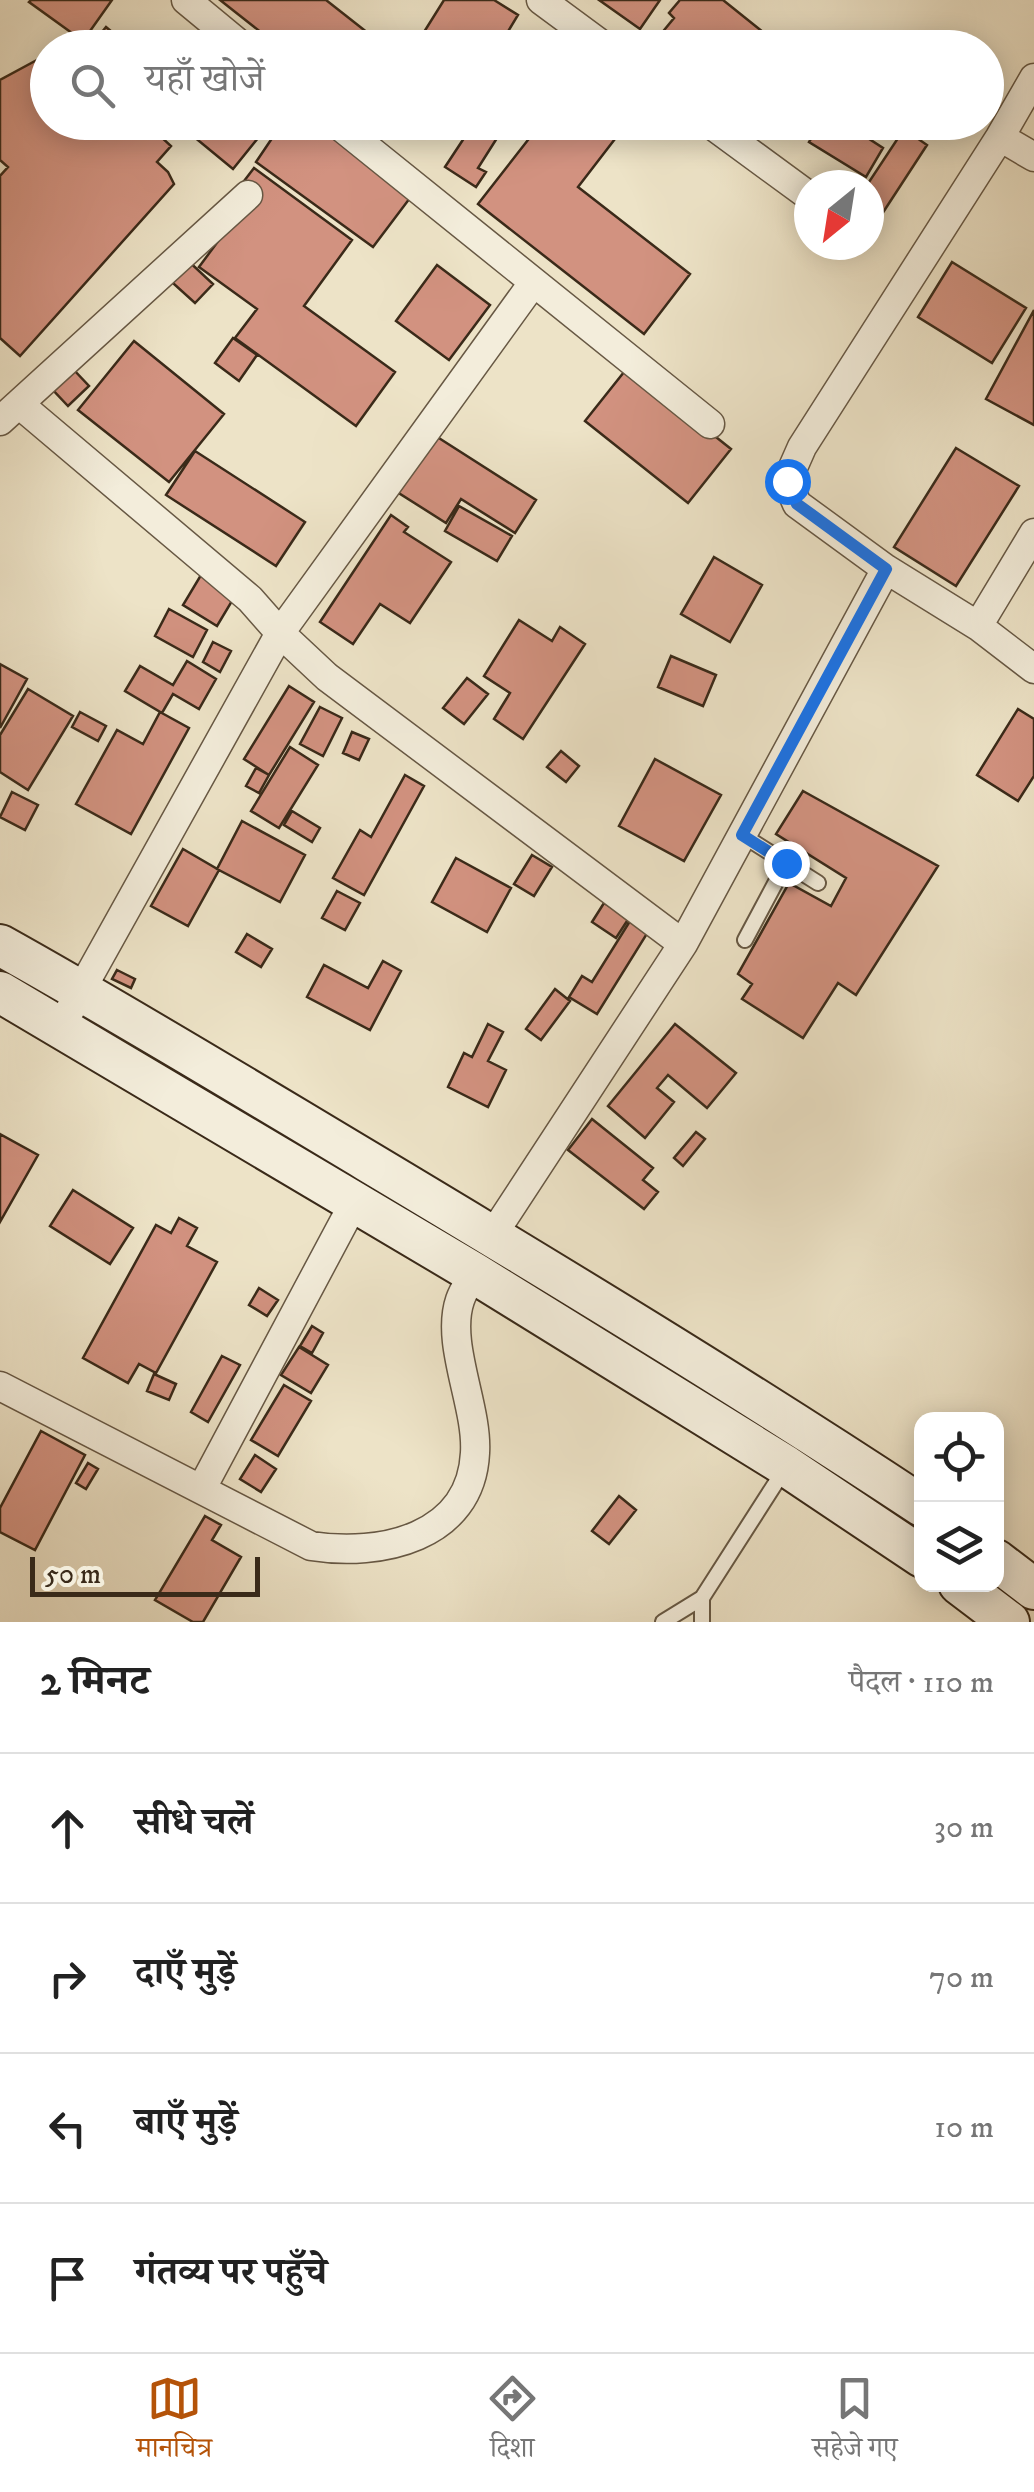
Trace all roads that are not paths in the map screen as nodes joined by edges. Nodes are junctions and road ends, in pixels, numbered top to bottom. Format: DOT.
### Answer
graph roads {
  1 [pos="186,0"];
  2 [pos="541,0"];
  3 [pos="222,30"];
  4 [pos="582,30"];
  5 [pos="1034,78"];
  6 [pos="1004,129"];
  7 [pos="1004,139"];
  8 [pos="357,140"];
  9 [pos="733,140"];
  10 [pos="997,140"];
  11 [pos="1034,158"];
  12 [pos="794,185"];
  13 [pos="248,195"];
  14 [pos="532,283"];
  15 [pos="9,413"];
  16 [pos="710,424"];
  17 [pos="1034,533"];
  18 [pos="886,569"];
  19 [pos="978,626"];
  20 [pos="280,633"];
  21 [pos="1034,669"];
  22 [pos="742,835"];
  23 [pos="786,863"];
  24 [pos="818,882"];
  25 [pos="744,940"];
  26 [pos="683,944"];
  27 [pos="0,945"];
  28 [pos="82,990"];
  29 [pos="0,992"];
  30 [pos="61,1026"];
  31 [pos="354,1203"];
  32 [pos="492,1236"];
  33 [pos="474,1273"];
  34 [pos="0,1386"];
  35 [pos="797,1449"];
  36 [pos="202,1488"];
  37 [pos="914,1502"];
  38 [pos="914,1549"];
  39 [pos="1004,1566"];
  40 [pos="1034,1589"];
  41 [pos="969,1592"];
  42 [pos="702,1598"];
  43 [pos="663,1622"];
  44 [pos="702,1622"];
  45 [pos="1008,1622"];
  1 -- 3 [label="street"];
  2 -- 4 [label="street"];
  5 -- 6 [label="street"];
  7 -- 11 [label="street"];
  8 -- 14 [label="street"];
  9 -- 12 [label="street"];
  10 -- 18 [label="street"];
  13 -- 15 [label="street"];
  14 -- 16 [label="street"];
  14 -- 20 [label="street"];
  15 -- 20 [label="street"];
  17 -- 19 [label="street"];
  18 -- 19 [label="street"];
  18 -- 22 [label="street"];
  19 -- 21 [label="street"];
  20 -- 26 [label="street"];
  20 -- 28 [label="street"];
  22 -- 23 [label="lane"];
  22 -- 26 [label="street"];
  23 -- 24 [label="lane"];
  23 -- 25 [label="lane"];
  26 -- 32 [label="street"];
  27 -- 28 [label="street"];
  28 -- 30 [label="street"];
  28 -- 32 [label="street"];
  29 -- 30 [label="street"];
  30 -- 31 [label="street"];
  31 -- 33 [label="street"];
  31 -- 36 [label="street"];
  32 -- 35 [label="street"];
  33 -- 35 [label="street"];
  33 -- 36 [label="street"];
  34 -- 36 [label="street"];
  35 -- 37 [label="street"];
  35 -- 38 [label="street"];
  35 -- 42 [label="lane"];
  39 -- 40 [label="street"];
  41 -- 45 [label="street"];
  42 -- 43 [label="lane"];
  42 -- 44 [label="lane"];
}
